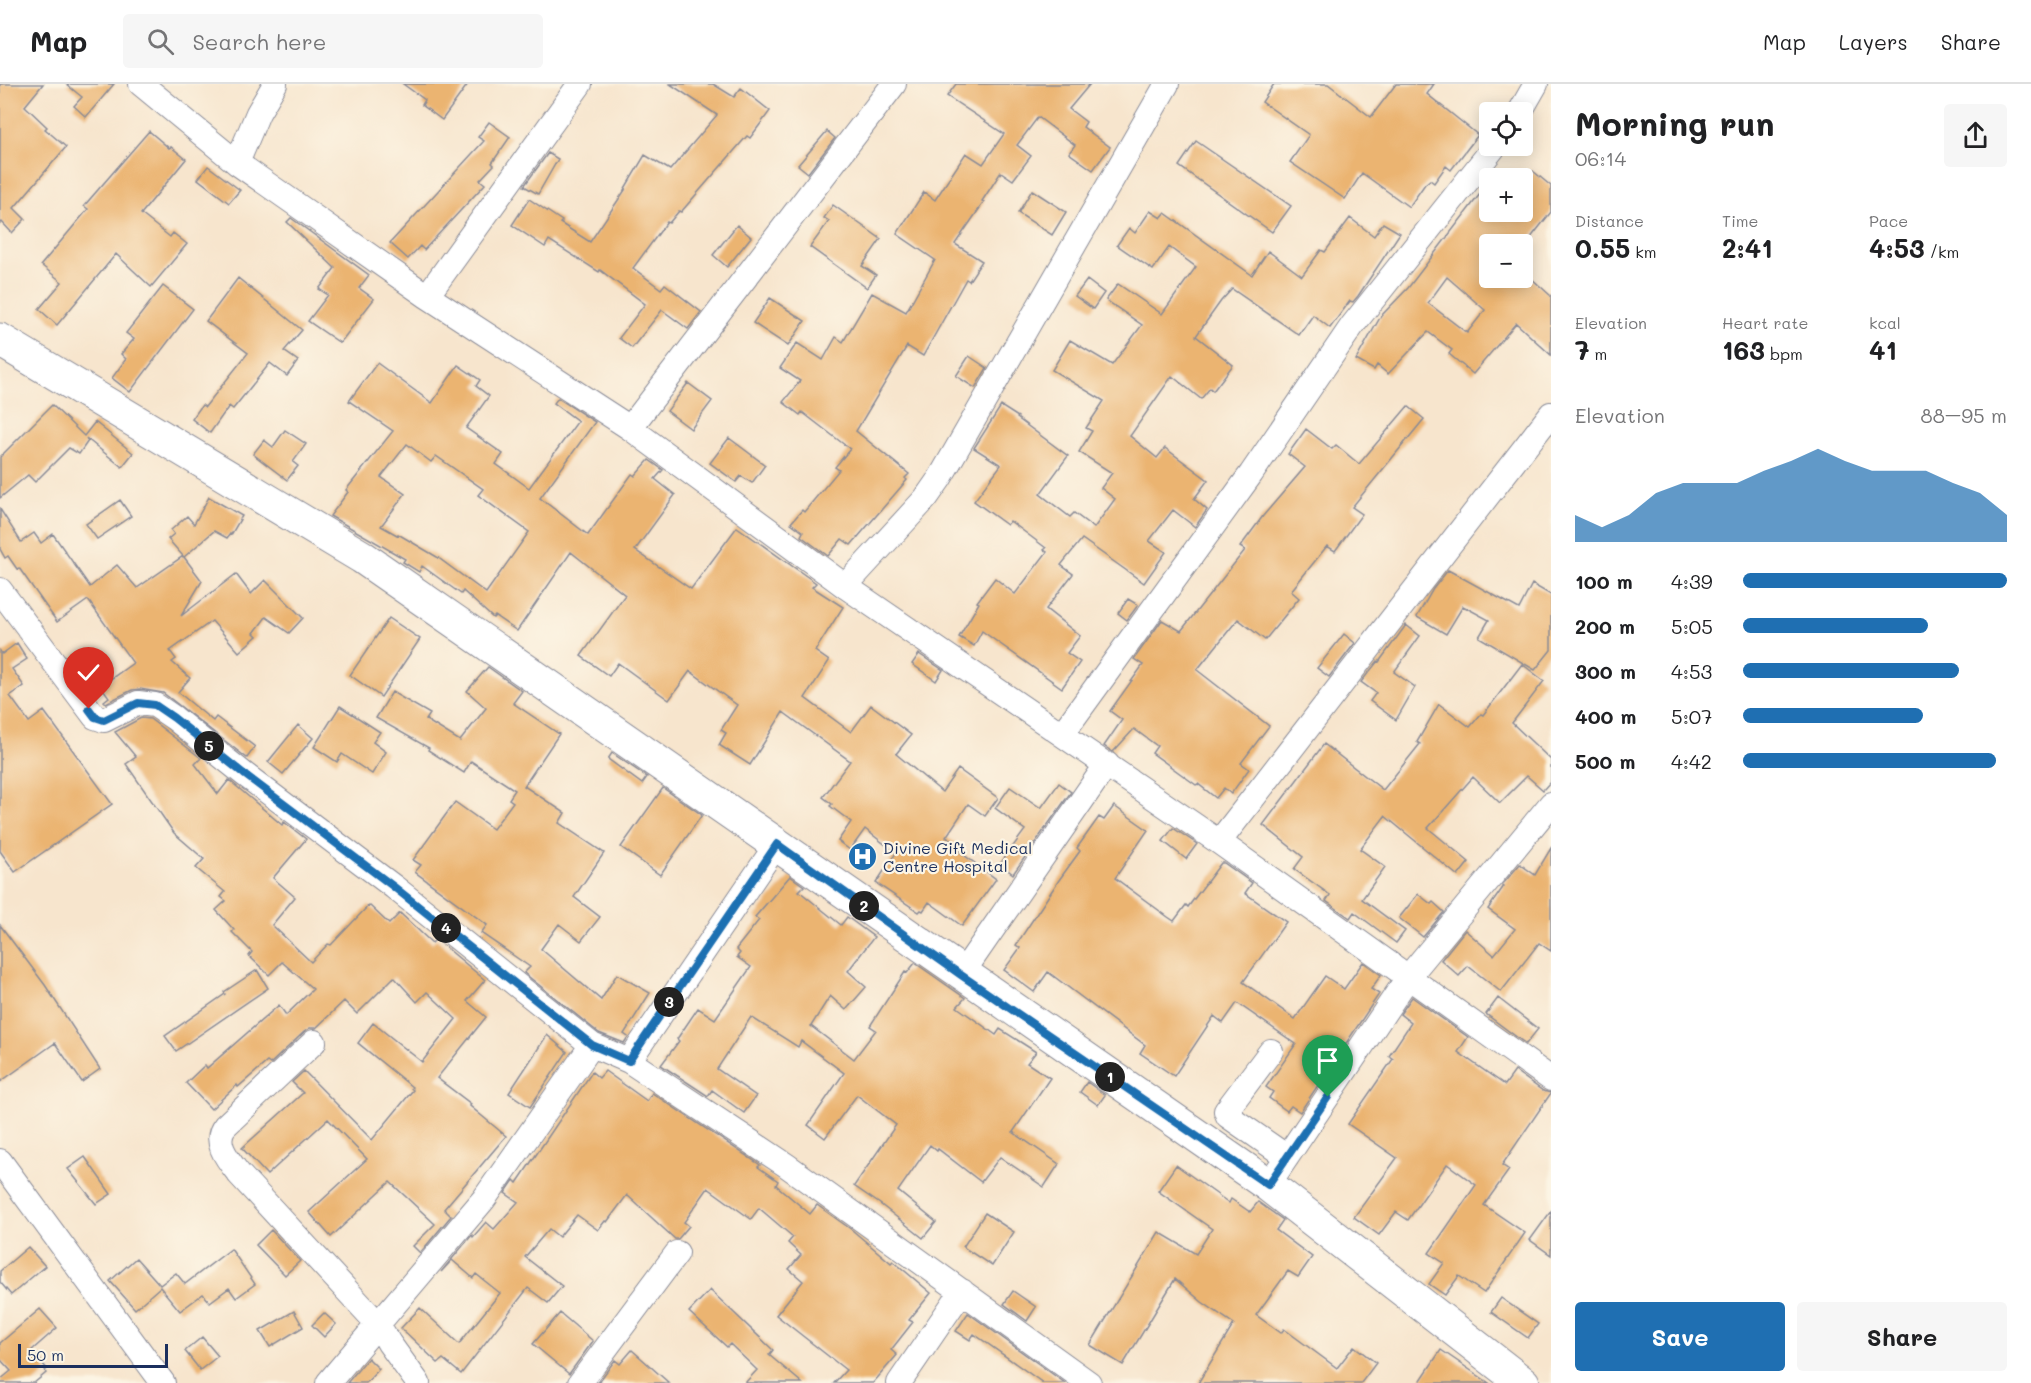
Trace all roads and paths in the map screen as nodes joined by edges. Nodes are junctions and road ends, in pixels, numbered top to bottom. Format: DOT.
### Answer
graph roads {
  1 [pos="141,84"];
  2 [pos="274,84"];
  3 [pos="580,84"];
  4 [pos="894,84"];
  5 [pos="1167,84"];
  6 [pos="1536,84"];
  7 [pos="1526,102"];
  8 [pos="1487,156"];
  9 [pos="237,163"];
  10 [pos="427,296"];
  11 [pos="0,340"];
  12 [pos="1551,414"];
  13 [pos="630,428"];
  14 [pos="845,586"];
  15 [pos="0,590"];
  16 [pos="1062,734"];
  17 [pos="1107,764"];
  18 [pos="1551,804"];
  19 [pos="1219,842"];
  20 [pos="777,844"];
  21 [pos="961,975"];
  22 [pos="1409,976"];
  23 [pos="314,1042"];
  24 [pos="592,1045"];
  25 [pos="1271,1051"];
  26 [pos="629,1061"];
  27 [pos="1551,1079"];
  28 [pos="1287,1157"];
  29 [pos="0,1161"];
  30 [pos="1268,1185"];
  31 [pos="677,1253"];
  32 [pos="962,1291"];
  33 [pos="378,1324"];
  34 [pos="162,1383"];
  35 [pos="328,1383"];
  36 [pos="418,1383"];
  37 [pos="580,1383"];
  38 [pos="899,1383"];
  39 [pos="1089,1383"];
  40 [pos="1523,1383"];
  1 -- 9 [label="street"];
  2 -- 9 [label="street"];
  3 -- 10 [label="street"];
  4 -- 13 [label="street"];
  5 -- 14 [label="street"];
  6 -- 7 [label="street"];
  8 -- 16 [label="street"];
  9 -- 10 [label="street"];
  10 -- 13 [label="street"];
  11 -- 20 [label="street"];
  12 -- 19 [label="street"];
  13 -- 14 [label="street"];
  14 -- 16 [label="street"];
  15 -- 24 [label="street"];
  16 -- 17 [label="street"];
  17 -- 19 [label="street"];
  17 -- 21 [label="street"];
  18 -- 22 [label="street"];
  19 -- 22 [label="street"];
  20 -- 21 [label="street"];
  20 -- 26 [label="street"];
  21 -- 30 [label="street"];
  22 -- 27 [label="street"];
  22 -- 28 [label="street"];
  23 -- 33 [label="street"];
  24 -- 26 [label="street"];
  24 -- 33 [label="street"];
  25 -- 28 [label="street"];
  26 -- 32 [label="street"];
  28 -- 30 [label="street"];
  29 -- 34 [label="street"];
  30 -- 40 [label="street"];
  31 -- 37 [label="street"];
  32 -- 38 [label="street"];
  32 -- 39 [label="street"];
  33 -- 35 [label="street"];
  33 -- 36 [label="street"];
}
